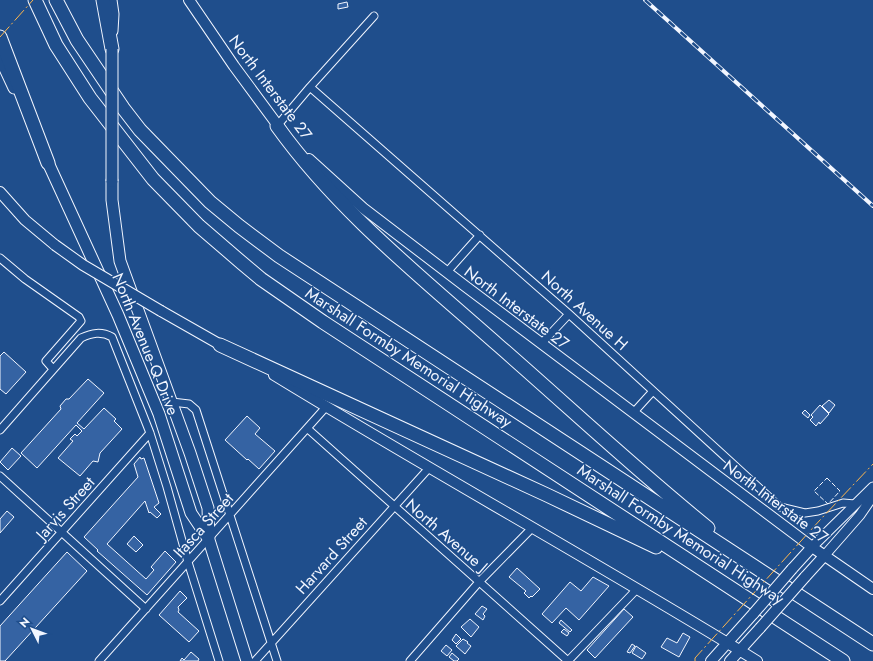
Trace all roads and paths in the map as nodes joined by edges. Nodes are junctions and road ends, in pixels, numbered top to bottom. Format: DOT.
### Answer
graph roads {
  1 [pos="35,0"];
  2 [pos="56,0"];
  3 [pos="103,0"];
  4 [pos="111,0"];
  5 [pos="189,0"];
  6 [pos="374,16"];
  7 [pos="0,36"];
  8 [pos="112,49"];
  9 [pos="0,58"];
  10 [pos="310,87"];
  11 [pos="277,126"];
  12 [pos="48,163"];
  13 [pos="0,192"];
  14 [pos="480,236"];
  15 [pos="0,258"];
  16 [pos="447,272"];
  17 [pos="569,314"];
  18 [pos="541,344"];
  19 [pos="220,345"];
  20 [pos="53,370"];
  21 [pos="653,391"];
  22 [pos="172,402"];
  23 [pos="326,407"];
  24 [pos="634,412"];
  25 [pos="308,429"];
  26 [pos="0,430"];
  27 [pos="150,433"];
  28 [pos="429,468"];
  29 [pos="0,476"];
  30 [pos="873,487"];
  31 [pos="873,496"];
  32 [pos="855,504"];
  33 [pos="394,507"];
  34 [pos="230,516"];
  35 [pos="532,528"];
  36 [pos="62,532"];
  37 [pos="209,540"];
  38 [pos="812,547"];
  39 [pos="825,555"];
  40 [pos="188,562"];
  41 [pos="695,564"];
  42 [pos="765,574"];
  43 [pos="479,582"];
  44 [pos="637,589"];
  45 [pos="873,589"];
  46 [pos="0,601"];
  47 [pos="146,609"];
  48 [pos="727,642"];
  49 [pos="271,643"];
  50 [pos="873,644"];
  51 [pos="740,650"];
  52 [pos="99,661"];
  53 [pos="219,661"];
  54 [pos="247,661"];
  55 [pos="255,661"];
  56 [pos="277,661"];
  57 [pos="410,661"];
  58 [pos="568,661"];
  59 [pos="711,661"];
  60 [pos="730,661"];
  61 [pos="757,661"];
  62 [pos="844,661"];
  1 -- 41 [label="highway, Marshall Formby Memorial Highway"];
  2 -- 42 [label="highway, Marshall Formby Memorial Highway"];
  3 -- 8 [label="highway"];
  4 -- 8 [label="main road, North Avenue Q Drive"];
  5 -- 11 [label="main road, North Interstate 27"];
  6 -- 10 [label="street"];
  7 -- 12 [label="highway"];
  8 -- 22 [label="main road, North Avenue Q Drive, bridge"];
  9 -- 12 [label="main road, North Avenue Q Drive"];
  10 -- 11 [label="street"];
  10 -- 14 [label="street, North Avenue H"];
  11 -- 16 [label="main road, North Interstate 27"];
  11 -- 42 [label="highway"];
  12 -- 37 [label="main road, North Avenue Q Drive"];
  13 -- 19 [label="main road, bridge"];
  14 -- 16 [label="street"];
  14 -- 17 [label="street, North Avenue H"];
  15 -- 20 [label="street"];
  16 -- 18 [label="main road, North Interstate 27"];
  17 -- 18 [label="street"];
  17 -- 21 [label="street, North Avenue H"];
  18 -- 24 [label="main road, North Interstate 27"];
  19 -- 23 [label="main road"];
  19 -- 41 [label="highway"];
  20 -- 26 [label="street"];
  20 -- 27 [label="street, North Avenue Q Drive"];
  21 -- 24 [label="street"];
  21 -- 32 [label="street, North Avenue H"];
  22 -- 34 [label="street, North Avenue Q Drive"];
  22 -- 37 [label="main road, North Avenue Q Drive"];
  23 -- 25 [label="street, Itasca Street"];
  23 -- 28 [label="main road"];
  24 -- 38 [label="main road, North Interstate 27"];
  25 -- 33 [label="street, North Avenue J"];
  25 -- 34 [label="street, Itasca Street"];
  27 -- 36 [label="street, Jarvis Street"];
  27 -- 40 [label="street, North Avenue Q Drive"];
  28 -- 33 [label="street, Harvard Street"];
  28 -- 35 [label="main road"];
  29 -- 36 [label="street"];
  30 -- 32 [label="street"];
  31 -- 39 [label="street"];
  32 -- 38 [label="street"];
  33 -- 43 [label="street, North Avenue J"];
  33 -- 49 [label="street, Harvard Street"];
  34 -- 37 [label="street, Itasca Street"];
  34 -- 49 [label="street, North Avenue Q Drive"];
  35 -- 43 [label="street"];
  35 -- 44 [label="main road"];
  36 -- 46 [label="street, Jarvis Street"];
  36 -- 47 [label="street"];
  37 -- 40 [label="street, Itasca Street"];
  37 -- 54 [label="main road, North Avenue Q Drive"];
  38 -- 39 [label="main road, North Interstate 27"];
  38 -- 48 [label="main road, bridge"];
  39 -- 45 [label="main road, North Interstate 27"];
  39 -- 51 [label="main road, bridge"];
  40 -- 47 [label="street, Itasca Street"];
  40 -- 53 [label="street, North Avenue Q Drive"];
  41 -- 62 [label="highway, Marshall Formby Memorial Highway"];
  42 -- 50 [label="highway, Marshall Formby Memorial Highway"];
  43 -- 57 [label="street"];
  43 -- 58 [label="street, North Avenue J"];
  44 -- 48 [label="main road"];
  44 -- 58 [label="street"];
  47 -- 52 [label="street, Itasca Street"];
  48 -- 51 [label="main road"];
  48 -- 59 [label="main road"];
  49 -- 55 [label="street, Harvard Street"];
  49 -- 56 [label="street, North Avenue Q Drive"];
  51 -- 60 [label="main road"];
  51 -- 61 [label="main road"];
}
